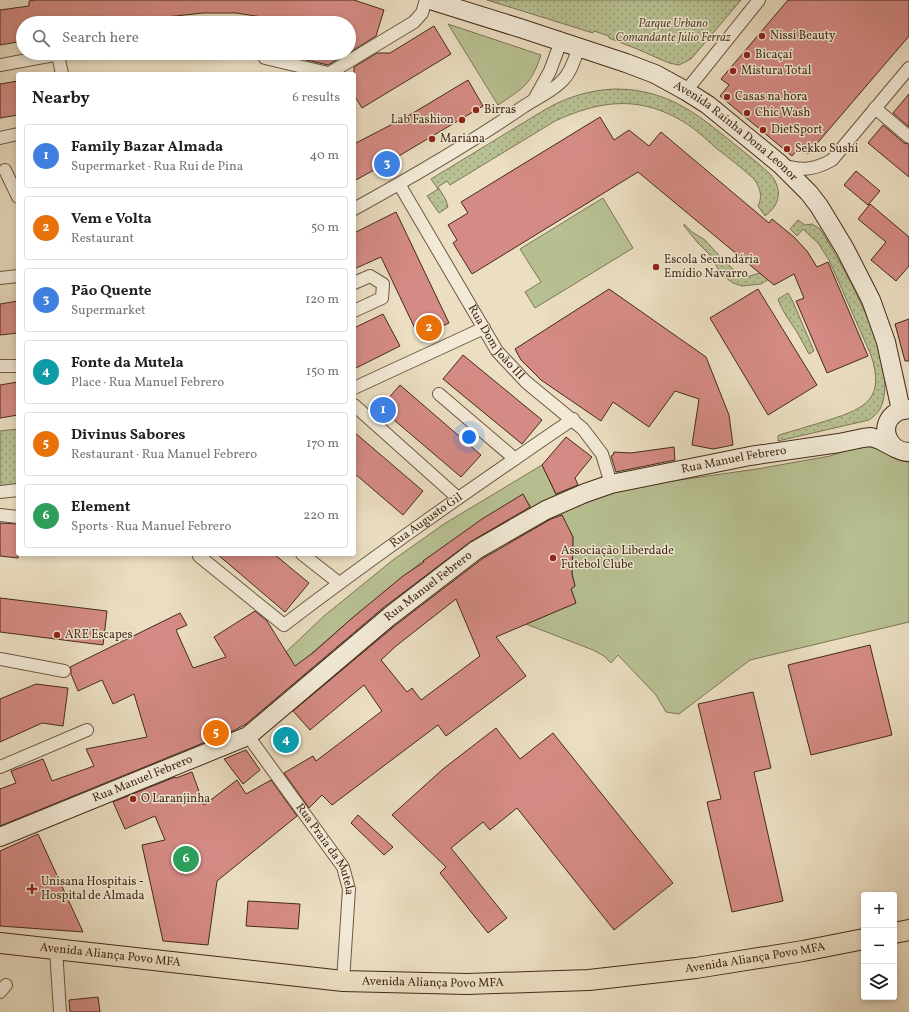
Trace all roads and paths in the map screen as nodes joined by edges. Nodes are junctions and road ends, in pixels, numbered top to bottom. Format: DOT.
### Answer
graph roads {
  1 [pos="426,0"];
  2 [pos="430,0"];
  3 [pos="759,0"];
  4 [pos="561,41"];
  5 [pos="578,47"];
  6 [pos="356,57"];
  7 [pos="28,60"];
  8 [pos="62,60"];
  9 [pos="273,60"];
  10 [pos="351,60"];
  11 [pos="0,65"];
  12 [pos="909,68"];
  13 [pos="62,72"];
  14 [pos="320,72"];
  15 [pos="331,72"];
  16 [pos="686,91"];
  17 [pos="536,98"];
  18 [pos="875,108"];
  19 [pos="16,134"];
  20 [pos="909,137"];
  21 [pos="0,138"];
  22 [pos="780,164"];
  23 [pos="5,170"];
  24 [pos="399,184"];
  25 [pos="16,193"];
  26 [pos="356,208"];
  27 [pos="16,276"];
  28 [pos="0,278"];
  29 [pos="356,283"];
  30 [pos="356,311"];
  31 [pos="484,328"];
  32 [pos="0,366"];
  33 [pos="16,366"];
  34 [pos="356,387"];
  35 [pos="439,394"];
  36 [pos="356,407"];
  37 [pos="905,410"];
  38 [pos="573,419"];
  39 [pos="902,450"];
  40 [pos="515,459"];
  41 [pos="610,484"];
  42 [pos="16,490"];
  43 [pos="0,492"];
  44 [pos="458,498"];
  45 [pos="0,515"];
  46 [pos="16,517"];
  47 [pos="199,556"];
  48 [pos="305,556"];
  49 [pos="339,583"];
  50 [pos="0,660"];
  51 [pos="64,671"];
  52 [pos="87,730"];
  53 [pos="248,736"];
  54 [pos="0,767"];
  55 [pos="0,837"];
  56 [pos="909,930"];
  57 [pos="897,932"];
  58 [pos="861,940"];
  59 [pos="0,943"];
  60 [pos="56,949"];
  61 [pos="343,981"];
  62 [pos="60,1012"];
  1 -- 6 [label="street"];
  2 -- 4 [label="street, Avenida Rainha Dona Leonor"];
  3 -- 16 [label="street"];
  4 -- 5 [label="street, Avenida Rainha Dona Leonor"];
  4 -- 17 [label="street"];
  5 -- 16 [label="street, Avenida Rainha Dona Leonor"];
  5 -- 17 [label="street"];
  7 -- 11 [label="street"];
  8 -- 13 [label="street"];
  9 -- 14 [label="street"];
  10 -- 15 [label="street"];
  12 -- 18 [label="street"];
  16 -- 22 [label="street, Avenida Rainha Dona Leonor"];
  17 -- 24 [label="street"];
  18 -- 20 [label="street"];
  18 -- 22 [label="street"];
  19 -- 21 [label="street"];
  22 -- 37 [label="street, Avenida Rainha Dona Leonor"];
  23 -- 25 [label="street"];
  24 -- 26 [label="street"];
  24 -- 31 [label="street, Rua Dom João III"];
  27 -- 28 [label="street"];
  29 -- 30 [label="street"];
  31 -- 34 [label="street"];
  31 -- 38 [label="street, Rua Dom João III"];
  32 -- 33 [label="street"];
  35 -- 40 [label="street"];
  36 -- 44 [label="street"];
  37 -- 39 [label="street"];
  38 -- 40 [label="street, Rua Augusto Gil"];
  38 -- 41 [label="street, Rua Dom João III"];
  39 -- 41 [label="street, Rua Manuel Febrero"];
  40 -- 44 [label="street, Rua Augusto Gil"];
  41 -- 53 [label="street, Rua Manuel Febrero"];
  42 -- 43 [label="street"];
  44 -- 49 [label="street, Rua Augusto Gil"];
  45 -- 46 [label="street"];
  47 -- 49 [label="street, Rua Augusto Gil"];
  48 -- 49 [label="street"];
  50 -- 51 [label="street"];
  52 -- 54 [label="street"];
  53 -- 55 [label="street, Rua Manuel Febrero"];
  53 -- 61 [label="street, Rua Praia da Mutela"];
  56 -- 57 [label="main road"];
  58 -- 61 [label="main road, Avenida Aliança Povo MFA"];
  59 -- 60 [label="main road, Avenida Aliança Povo MFA"];
  60 -- 61 [label="main road, Avenida Aliança Povo MFA"];
  60 -- 62 [label="street"];
}
